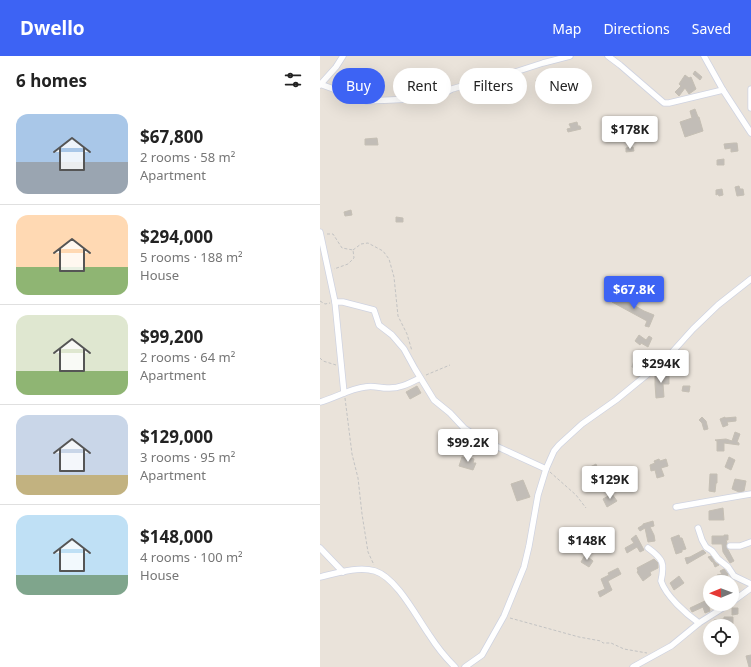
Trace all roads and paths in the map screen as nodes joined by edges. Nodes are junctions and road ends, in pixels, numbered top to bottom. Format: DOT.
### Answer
graph roads {
  1 [pos="343,56"];
  2 [pos="570,56"];
  3 [pos="608,56"];
  4 [pos="704,56"];
  5 [pos="320,84"];
  6 [pos="751,89"];
  7 [pos="723,90"];
  8 [pos="751,108"];
  9 [pos="751,133"];
  10 [pos="320,234"];
  11 [pos="353,250"];
  12 [pos="328,271"];
  13 [pos="751,279"];
  14 [pos="320,301"];
  15 [pos="335,302"];
  16 [pos="412,352"];
  17 [pos="320,358"];
  18 [pos="335,365"];
  19 [pos="450,365"];
  20 [pos="420,378"];
  21 [pos="344,393"];
  22 [pos="320,402"];
  23 [pos="546,469"];
  24 [pos="751,494"];
  25 [pos="586,508"];
  26 [pos="676,508"];
  27 [pos="698,528"];
  28 [pos="751,542"];
  29 [pos="730,546"];
  30 [pos="320,548"];
  31 [pos="648,548"];
  32 [pos="343,572"];
  33 [pos="376,572"];
  34 [pos="320,577"];
  35 [pos="751,584"];
  36 [pos="751,588"];
  37 [pos="739,597"];
  38 [pos="717,611"];
  39 [pos="504,616"];
  40 [pos="699,622"];
  41 [pos="656,655"];
  42 [pos="456,667"];
  43 [pos="465,667"];
  44 [pos="633,667"];
  1 -- 5 [label="street"];
  2 -- 5 [label="street"];
  3 -- 7 [label="street"];
  4 -- 7 [label="street"];
  6 -- 8 [label="street"];
  7 -- 9 [label="street"];
  10 -- 11 [label="path"];
  10 -- 12 [label="street"];
  11 -- 12 [label="path"];
  11 -- 16 [label="path"];
  12 -- 15 [label="street"];
  13 -- 23 [label="street"];
  14 -- 15 [label="path"];
  15 -- 20 [label="street"];
  15 -- 21 [label="street"];
  17 -- 18 [label="path"];
  19 -- 20 [label="path"];
  20 -- 21 [label="street"];
  20 -- 23 [label="street"];
  21 -- 22 [label="street"];
  21 -- 33 [label="path"];
  23 -- 25 [label="path"];
  23 -- 39 [label="street"];
  24 -- 26 [label="street"];
  27 -- 35 [label="street"];
  28 -- 29 [label="street"];
  30 -- 32 [label="street"];
  31 -- 40 [label="street"];
  32 -- 33 [label="street"];
  32 -- 34 [label="street"];
  33 -- 42 [label="street"];
  36 -- 37 [label="street"];
  38 -- 40 [label="street"];
  39 -- 41 [label="path"];
  39 -- 43 [label="street"];
  40 -- 41 [label="street"];
  41 -- 44 [label="street"];
}
